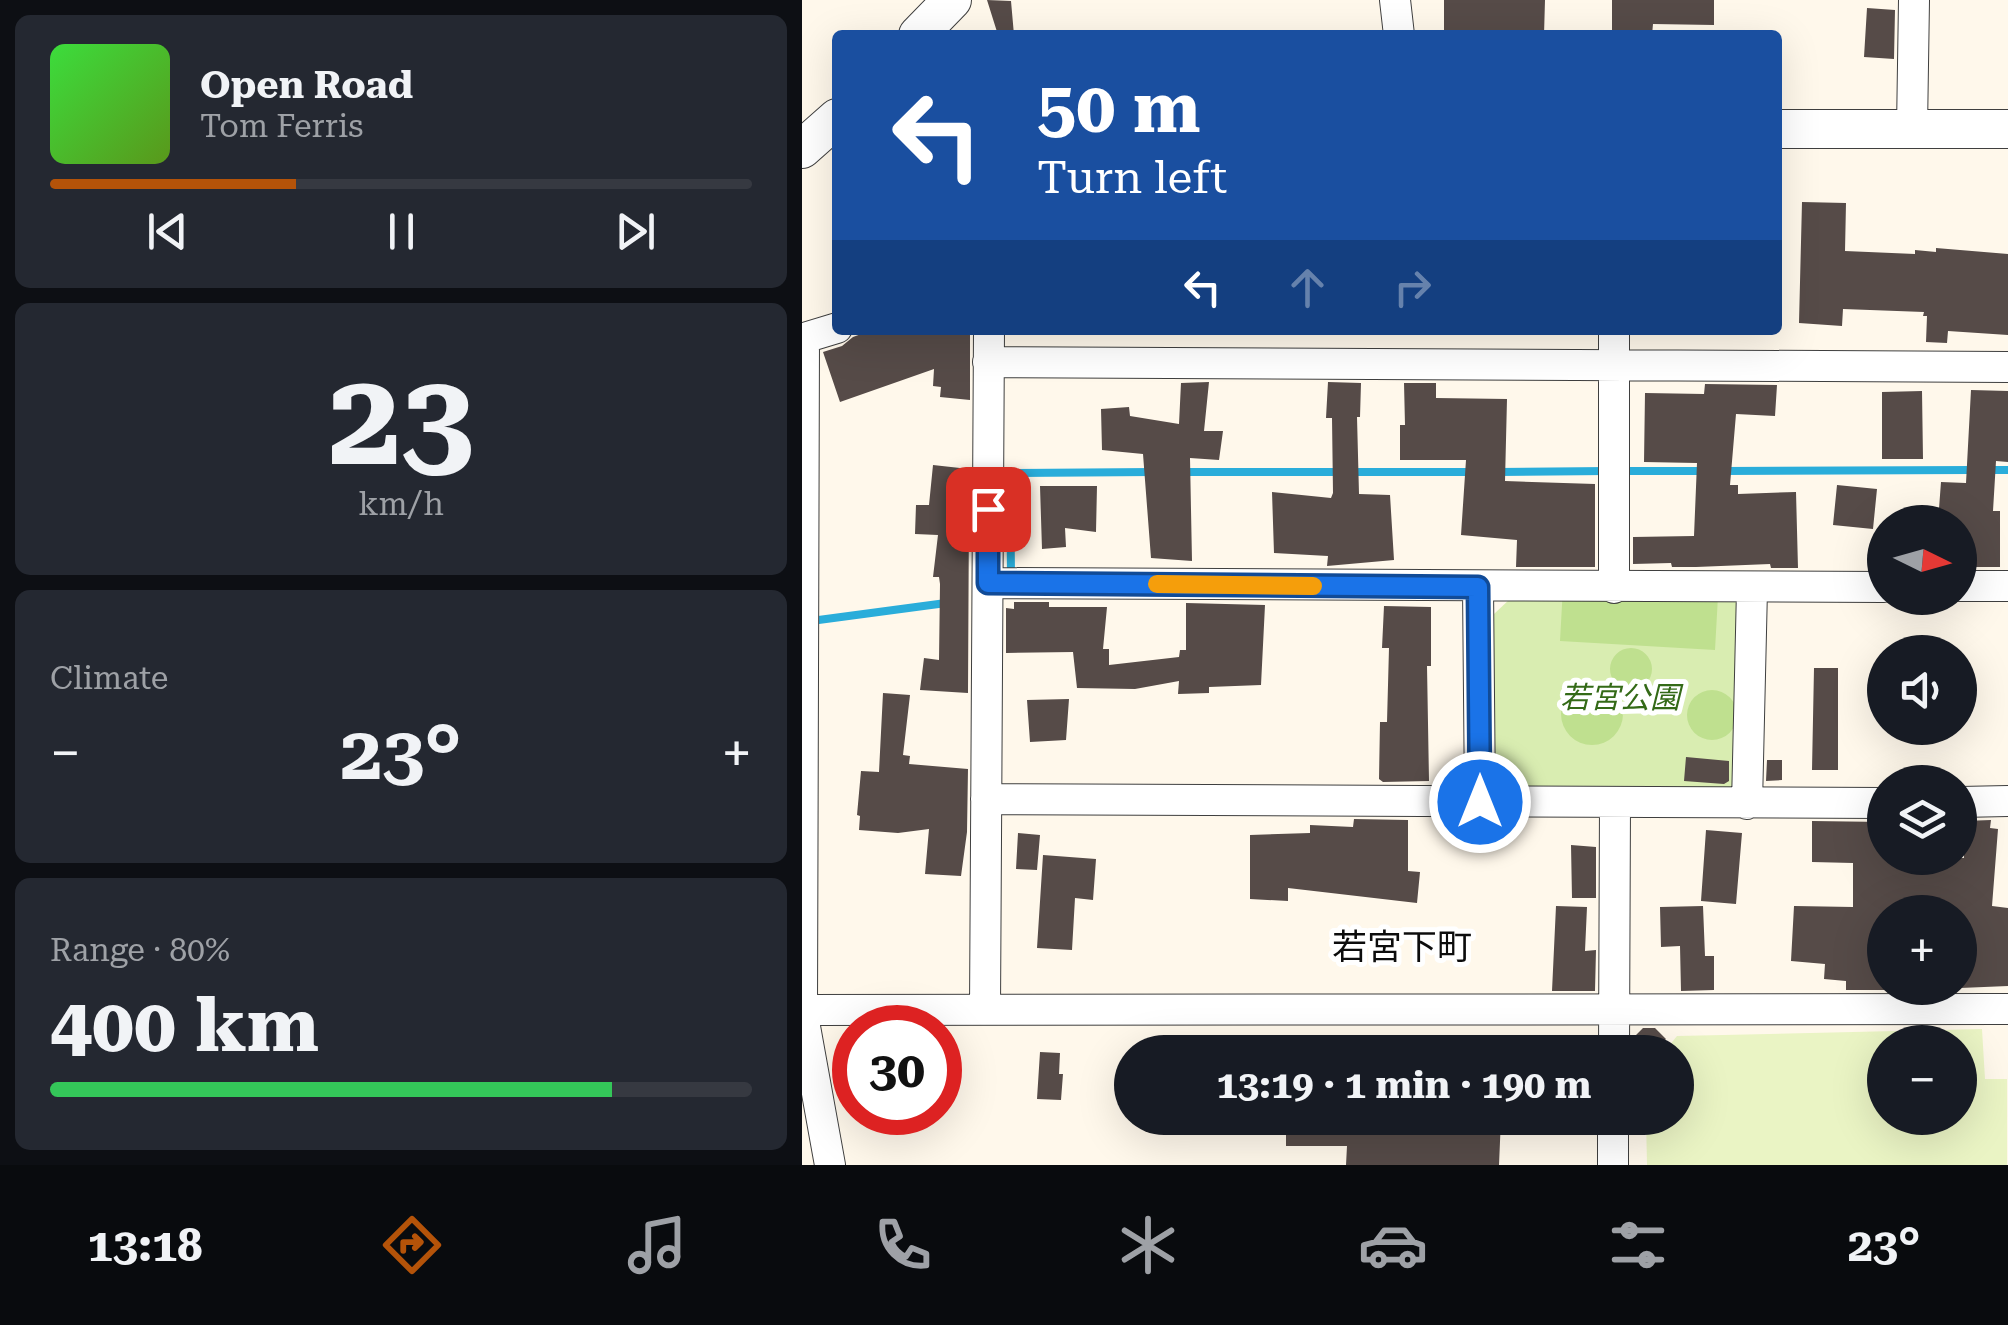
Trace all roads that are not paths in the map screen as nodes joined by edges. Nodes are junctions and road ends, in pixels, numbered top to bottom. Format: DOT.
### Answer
graph roads {
  1 [pos="952,0"];
  2 [pos="1395,0"];
  3 [pos="1914,0"];
  4 [pos="923,30"];
  5 [pos="1398,30"];
  6 [pos="2008,128"];
  7 [pos="1782,129"];
  8 [pos="1912,129"];
  9 [pos="832,330"];
  10 [pos="988,335"];
  11 [pos="1614,335"];
  12 [pos="988,362"];
  13 [pos="1614,367"];
  14 [pos="2008,367"];
  15 [pos="988,583"];
  16 [pos="1977,586"];
  17 [pos="2008,586"];
  18 [pos="1478,587"];
  19 [pos="1614,588"];
  20 [pos="1867,588"];
  21 [pos="1752,589"];
  22 [pos="986,799"];
  23 [pos="2008,801"];
  24 [pos="1480,802"];
  25 [pos="1867,802"];
  26 [pos="1977,802"];
  27 [pos="1615,803"];
  28 [pos="1747,804"];
  29 [pos="986,1009"];
  30 [pos="1614,1009"];
  31 [pos="802,1010"];
  32 [pos="2008,1010"];
  33 [pos="1614,1035"];
  34 [pos="1613,1135"];
  35 [pos="830,1165"];
  36 [pos="1613,1165"];
  1 -- 4 [label="street"];
  2 -- 5 [label="street"];
  3 -- 8 [label="street"];
  6 -- 8 [label="street"];
  7 -- 8 [label="street"];
  9 -- 31 [label="street"];
  10 -- 12 [label="street"];
  11 -- 13 [label="street"];
  12 -- 13 [label="street"];
  12 -- 15 [label="street"];
  13 -- 14 [label="street"];
  13 -- 19 [label="street"];
  15 -- 18 [label="street"];
  15 -- 22 [label="street"];
  16 -- 17 [label="street"];
  18 -- 19 [label="street"];
  18 -- 24 [label="street"];
  19 -- 21 [label="street"];
  20 -- 21 [label="street"];
  21 -- 28 [label="street"];
  22 -- 24 [label="street"];
  22 -- 29 [label="street"];
  23 -- 26 [label="street"];
  24 -- 27 [label="street"];
  25 -- 28 [label="street"];
  27 -- 28 [label="street"];
  27 -- 30 [label="street"];
  29 -- 30 [label="street"];
  29 -- 31 [label="street"];
  30 -- 32 [label="street"];
  30 -- 33 [label="street"];
  31 -- 35 [label="street"];
  34 -- 36 [label="street"];
}
